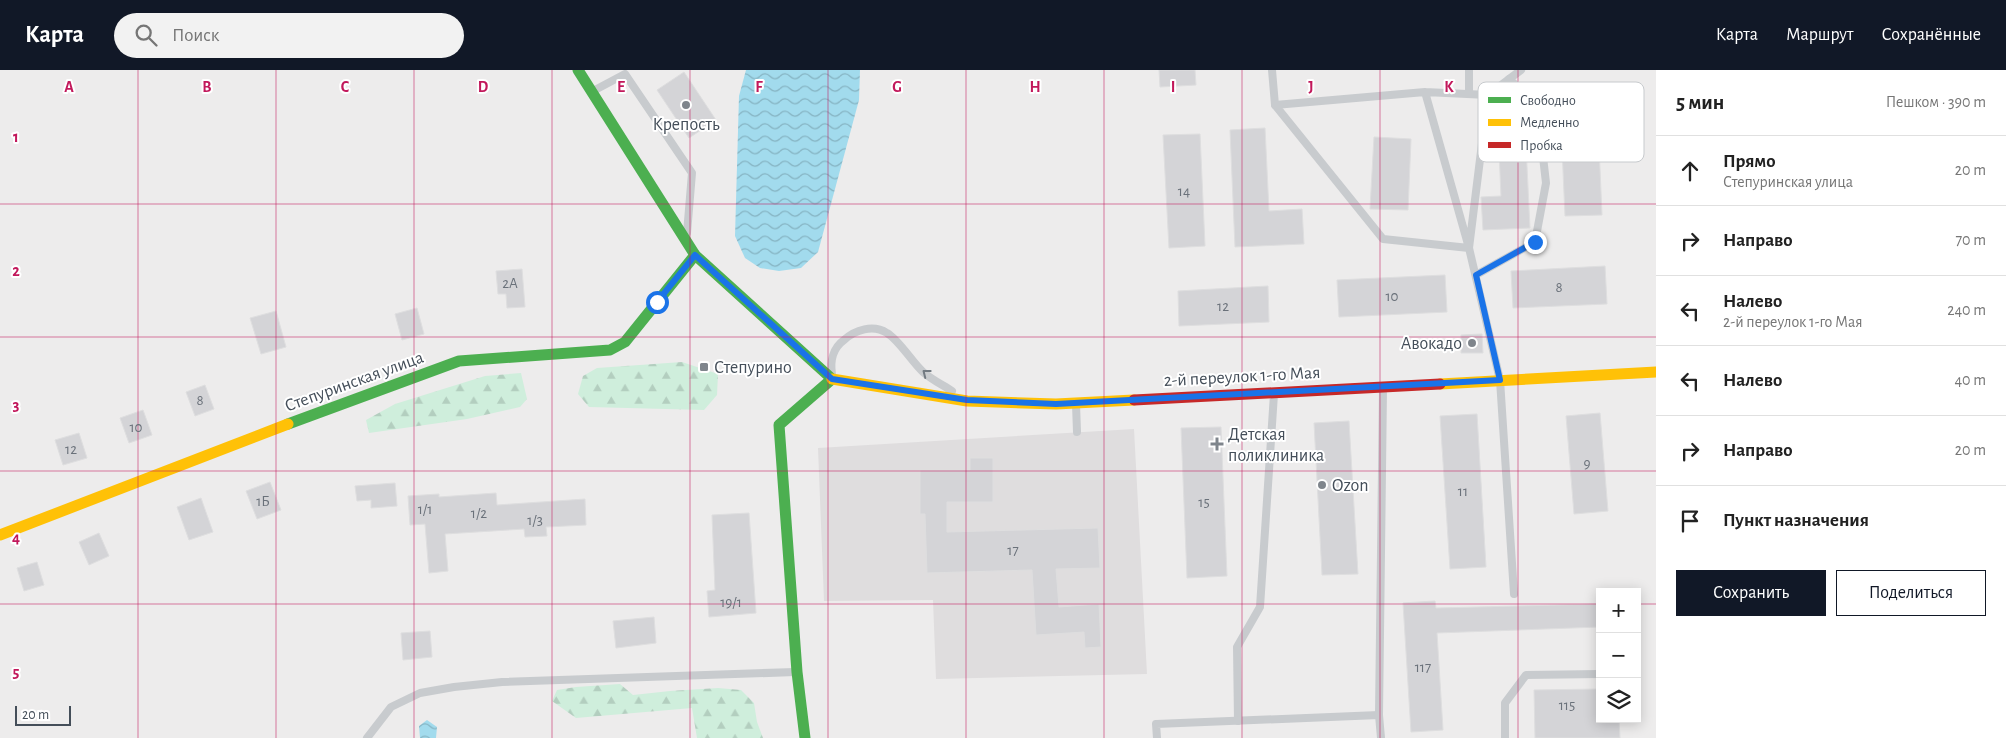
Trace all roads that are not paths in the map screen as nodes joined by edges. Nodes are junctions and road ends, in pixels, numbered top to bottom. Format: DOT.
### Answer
graph roads {
  1 [pos="578,70"];
  2 [pos="1272,70"];
  3 [pos="1469,70"];
  4 [pos="1521,70"];
  5 [pos="1509,79"];
  6 [pos="1505,82"];
  7 [pos="1512,82"];
  8 [pos="592,92"];
  9 [pos="1425,92"];
  10 [pos="1469,94"];
  11 [pos="1478,94"];
  12 [pos="1275,105"];
  13 [pos="1480,162"];
  14 [pos="1544,162"];
  15 [pos="686,240"];
  16 [pos="1469,248"];
  17 [pos="695,255"];
  18 [pos="1476,275"];
  19 [pos="1656,372"];
  20 [pos="832,379"];
  21 [pos="1500,380"];
  22 [pos="1382,387"];
  23 [pos="1274,392"];
  24 [pos="967,400"];
  25 [pos="1076,403"];
  26 [pos="1077,432"];
  27 [pos="0,535"];
  28 [pos="1514,594"];
  29 [pos="798,672"];
  30 [pos="1596,674"];
  31 [pos="1379,715"];
  32 [pos="1238,721"];
  33 [pos="367,738"];
  34 [pos="805,738"];
  35 [pos="1157,738"];
  36 [pos="1382,738"];
  37 [pos="1505,738"];
  1 -- 8 [label="street"];
  2 -- 12 [label="lane"];
  3 -- 10 [label="lane"];
  4 -- 5 [label="lane"];
  5 -- 6 [label="lane"];
  5 -- 7 [label="lane"];
  8 -- 15 [label="street"];
  8 -- 15 [label="lane"];
  9 -- 10 [label="lane"];
  9 -- 12 [label="lane"];
  9 -- 16 [label="lane"];
  10 -- 11 [label="lane"];
  12 -- 16 [label="lane"];
  13 -- 16 [label="lane"];
  14 -- 18 [label="lane"];
  15 -- 17 [label="street"];
  16 -- 18 [label="lane"];
  17 -- 20 [label="street"];
  17 -- 27 [label="street, Степуринская улица"];
  18 -- 21 [label="lane"];
  19 -- 21 [label="street, 2-й переулок 1-го Мая"];
  20 -- 24 [label="street, 2-й переулок 1-го Мая"];
  24 -- 20 [label="lane, one-way"];
  20 -- 29 [label="street"];
  21 -- 22 [label="street, 2-й переулок 1-го Мая"];
  21 -- 28 [label="lane"];
  22 -- 23 [label="street, 2-й переулок 1-го Мая"];
  22 -- 31 [label="lane"];
  23 -- 25 [label="street, 2-й переулок 1-го Мая"];
  23 -- 32 [label="lane"];
  24 -- 25 [label="street, 2-й переулок 1-го Мая"];
  25 -- 26 [label="lane"];
  29 -- 33 [label="lane"];
  29 -- 34 [label="street"];
  30 -- 37 [label="lane"];
  31 -- 32 [label="lane"];
  31 -- 36 [label="lane"];
  32 -- 35 [label="lane"];
}
